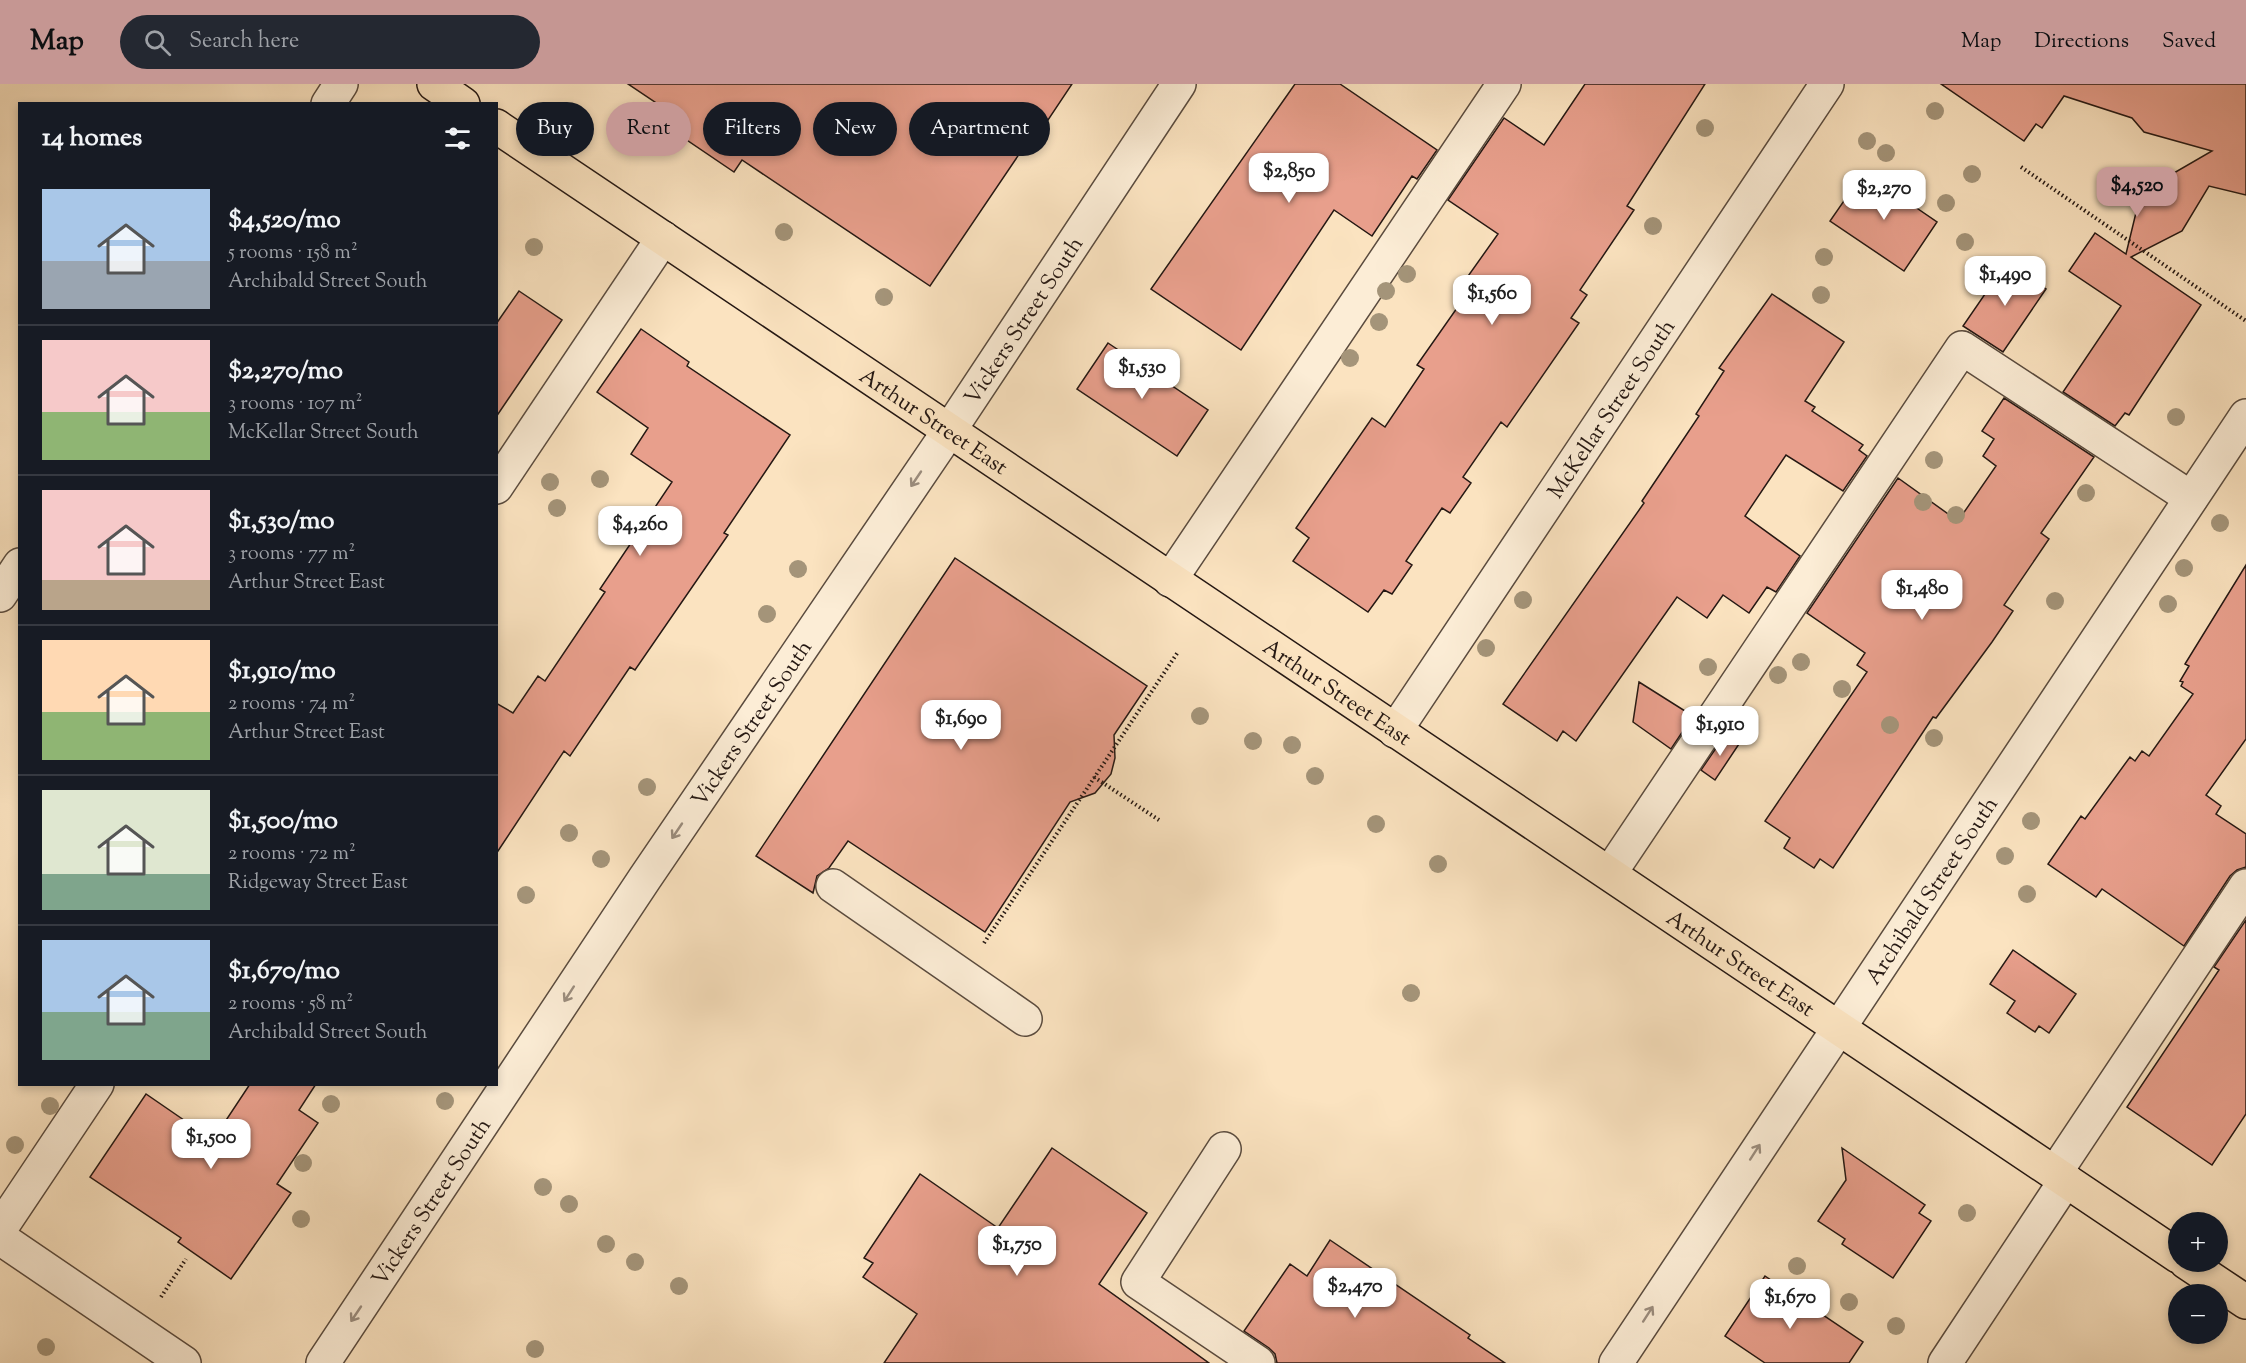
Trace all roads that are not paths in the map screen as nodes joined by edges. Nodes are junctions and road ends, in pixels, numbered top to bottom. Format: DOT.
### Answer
graph roads {
  1 [pos="341,84"];
  2 [pos="434,84"];
  3 [pos="1179,84"];
  4 [pos="1504,84"];
  5 [pos="1827,84"];
  6 [pos="329,102"];
  7 [pos="460,102"];
  8 [pos="498,127"];
  9 [pos="663,238"];
  10 [pos="2246,416"];
  11 [pos="949,431"];
  12 [pos="498,484"];
  13 [pos="2191,498"];
  14 [pos="18,569"];
  15 [pos="1170,580"];
  16 [pos="0,595"];
  17 [pos="1395,731"];
  18 [pos="1610,873"];
  19 [pos="833,886"];
  20 [pos="2246,886"];
  21 [pos="1025,1019"];
  22 [pos="1838,1027"];
  23 [pos="96,1086"];
  24 [pos="1224,1149"];
  25 [pos="2060,1177"];
  26 [pos="0,1229"];
  27 [pos="0,1238"];
  28 [pos="2168,1249"];
  29 [pos="2201,1272"];
  30 [pos="2246,1302"];
  31 [pos="184,1363"];
  32 [pos="323,1363"];
  33 [pos="1258,1363"];
  34 [pos="1616,1363"];
  35 [pos="1945,1363"];
  1 -- 6 [label="street"];
  2 -- 7 [label="main road"];
  3 -- 11 [label="street, Vickers Street South"];
  4 -- 15 [label="street"];
  5 -- 17 [label="street, McKellar Street South"];
  8 -- 9 [label="main road, Arthur Street East"];
  9 -- 11 [label="main road, Arthur Street East"];
  9 -- 12 [label="street"];
  10 -- 13 [label="street, Archibald Street South"];
  11 -- 15 [label="main road, Arthur Street East"];
  11 -- 32 [label="street, Vickers Street South, one-way"];
  13 -- 18 [label="street"];
  13 -- 22 [label="street, Archibald Street South"];
  14 -- 16 [label="street"];
  15 -- 17 [label="main road, Arthur Street East"];
  17 -- 18 [label="main road, Arthur Street East"];
  18 -- 22 [label="main road, Arthur Street East"];
  19 -- 21 [label="street"];
  20 -- 25 [label="street"];
  22 -- 25 [label="main road, Arthur Street East"];
  34 -- 22 [label="street, Archibald Street South, one-way"];
  23 -- 26 [label="street"];
  24 -- 33 [label="street"];
  25 -- 28 [label="main road, Arthur Street East"];
  25 -- 35 [label="street"];
  27 -- 31 [label="street"];
  29 -- 30 [label="main road"];
}
